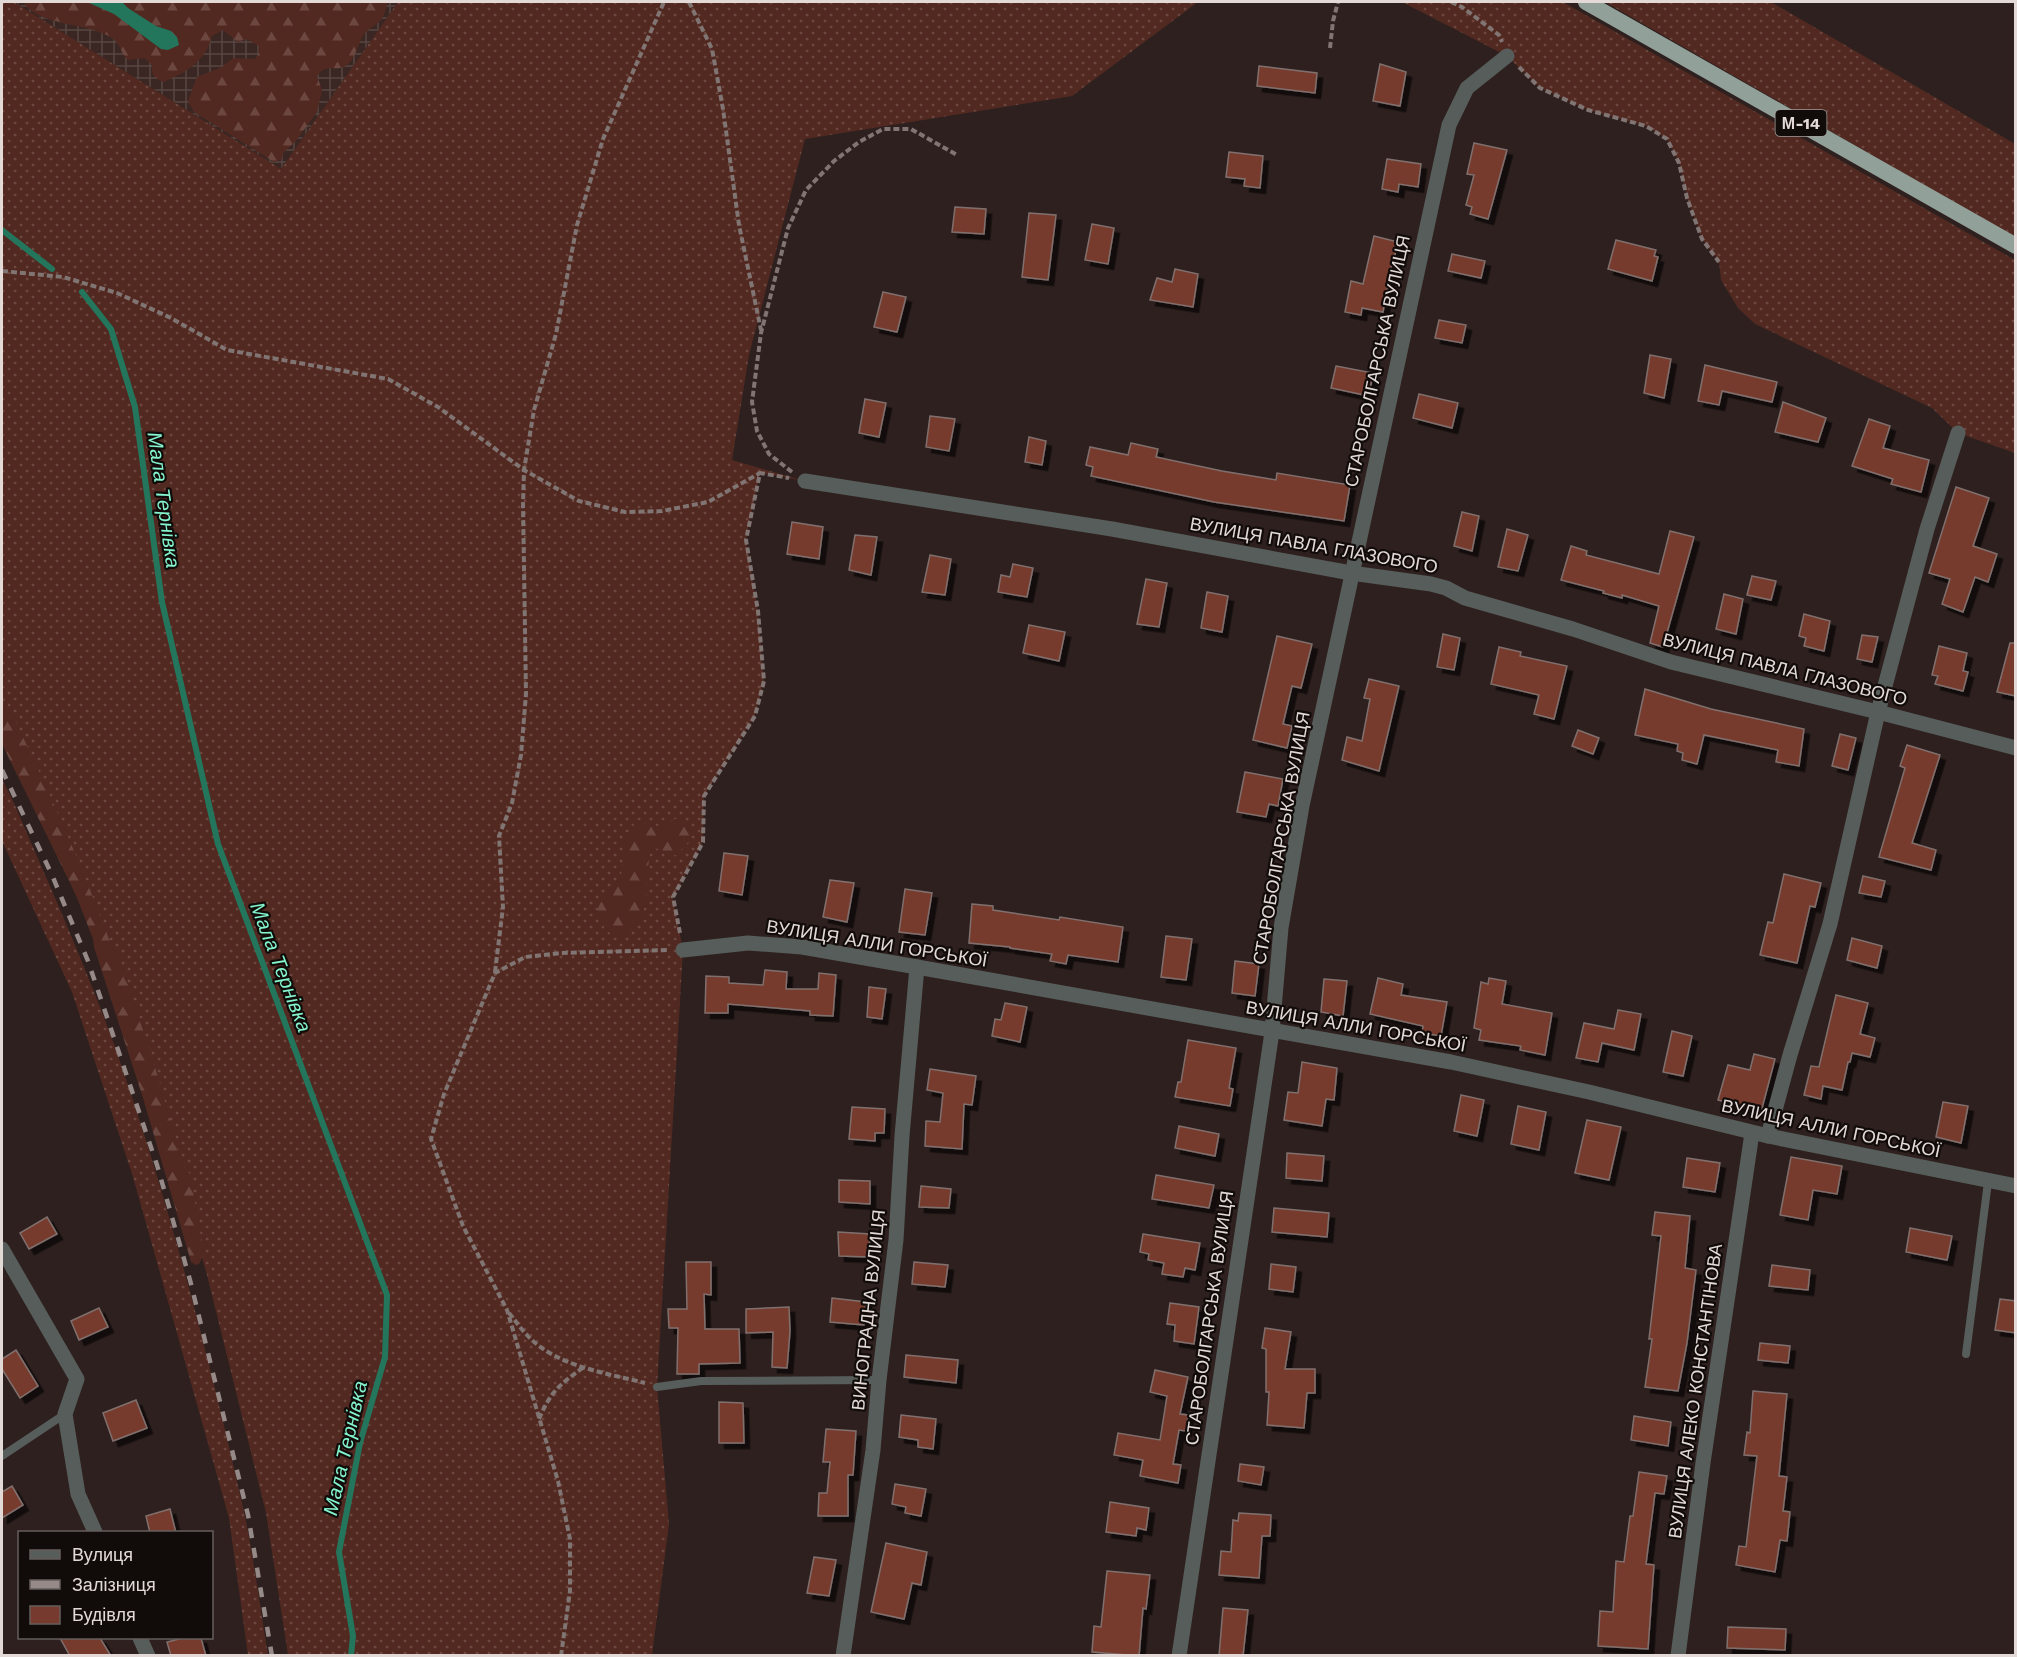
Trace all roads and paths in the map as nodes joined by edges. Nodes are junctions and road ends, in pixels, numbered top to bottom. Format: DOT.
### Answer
graph roads {
  1 [pos="664,2"];
  2 [pos="688,2"];
  3 [pos="1338,2"];
  4 [pos="1451,2"];
  5 [pos="1586,2"];
  6 [pos="1330,48"];
  7 [pos="1507,56"];
  8 [pos="957,155"];
  9 [pos="2016,246"];
  10 [pos="1719,262"];
  11 [pos="2,271"];
  12 [pos="762,333"];
  13 [pos="1958,433"];
  14 [pos="524,470"];
  15 [pos="760,473"];
  16 [pos="805,481"];
  17 [pos="1351,573"];
  18 [pos="1878,712"];
  19 [pos="2016,748"];
  20 [pos="683,950"];
  21 [pos="917,967"];
  22 [pos="495,973"];
  23 [pos="1272,1032"];
  24 [pos="1752,1132"];
  25 [pos="1768,1136"];
  26 [pos="1988,1182"];
  27 [pos="2016,1186"];
  28 [pos="2,1249"];
  29 [pos="507,1310"];
  30 [pos="1966,1354"];
  31 [pos="584,1366"];
  32 [pos="879,1380"];
  33 [pos="657,1387"];
  34 [pos="65,1414"];
  35 [pos="539,1420"];
  36 [pos="2,1456"];
  37 [pos="94,1531"];
  38 [pos="140,1639"];
  39 [pos="148,1656"];
  40 [pos="561,1656"];
  41 [pos="843,1656"];
  42 [pos="1179,1656"];
  43 [pos="1678,1656"];
  1 -- 14 [label="path"];
  2 -- 12 [label="path"];
  3 -- 6 [label="path"];
  4 -- 7 [label="path"];
  5 -- 9 [label="highway, М-14"];
  7 -- 10 [label="path"];
  7 -- 17 [label="street, СТАРОБОЛГАРСЬКА ВУЛИЦЯ"];
  8 -- 12 [label="path"];
  11 -- 14 [label="path"];
  12 -- 16 [label="path"];
  13 -- 18 [label="street"];
  14 -- 15 [label="path"];
  14 -- 22 [label="path"];
  15 -- 16 [label="path"];
  15 -- 20 [label="path"];
  16 -- 17 [label="street, ВУЛИЦЯ ПАВЛА ГЛАЗОВОГО"];
  17 -- 18 [label="street, ВУЛИЦЯ ПАВЛА ГЛАЗОВОГО"];
  17 -- 23 [label="street, СТАРОБОЛГАРСЬКА ВУЛИЦЯ"];
  18 -- 19 [label="street, ВУЛИЦЯ ПАВЛА ГЛАЗОВОГО"];
  18 -- 25 [label="street"];
  20 -- 21 [label="street, ВУЛИЦЯ АЛЛИ ГОРСЬКОЇ"];
  20 -- 22 [label="path"];
  21 -- 23 [label="street, ВУЛИЦЯ АЛЛИ ГОРСЬКОЇ"];
  21 -- 32 [label="street, ВИНОГРАДНА ВУЛИЦЯ"];
  22 -- 29 [label="path"];
  23 -- 24 [label="street, ВУЛИЦЯ АЛЛИ ГОРСЬКОЇ"];
  23 -- 42 [label="street, СТАРОБОЛГАРСЬКА ВУЛИЦЯ"];
  24 -- 25 [label="street, ВУЛИЦЯ АЛЛИ ГОРСЬКОЇ"];
  24 -- 43 [label="street, ВУЛИЦЯ АЛЕКО КОНСТАНТІНОВА"];
  25 -- 26 [label="street, ВУЛИЦЯ АЛЛИ ГОРСЬКОЇ"];
  26 -- 27 [label="street, ВУЛИЦЯ АЛЛИ ГОРСЬКОЇ"];
  26 -- 30 [label="lane"];
  28 -- 34 [label="street"];
  29 -- 31 [label="path"];
  29 -- 35 [label="path"];
  31 -- 33 [label="path"];
  31 -- 35 [label="path"];
  32 -- 33 [label="lane"];
  32 -- 41 [label="street, ВИНОГРАДНА ВУЛИЦЯ"];
  34 -- 36 [label="lane"];
  34 -- 37 [label="street"];
  35 -- 40 [label="path"];
  38 -- 39 [label="street"];
}
